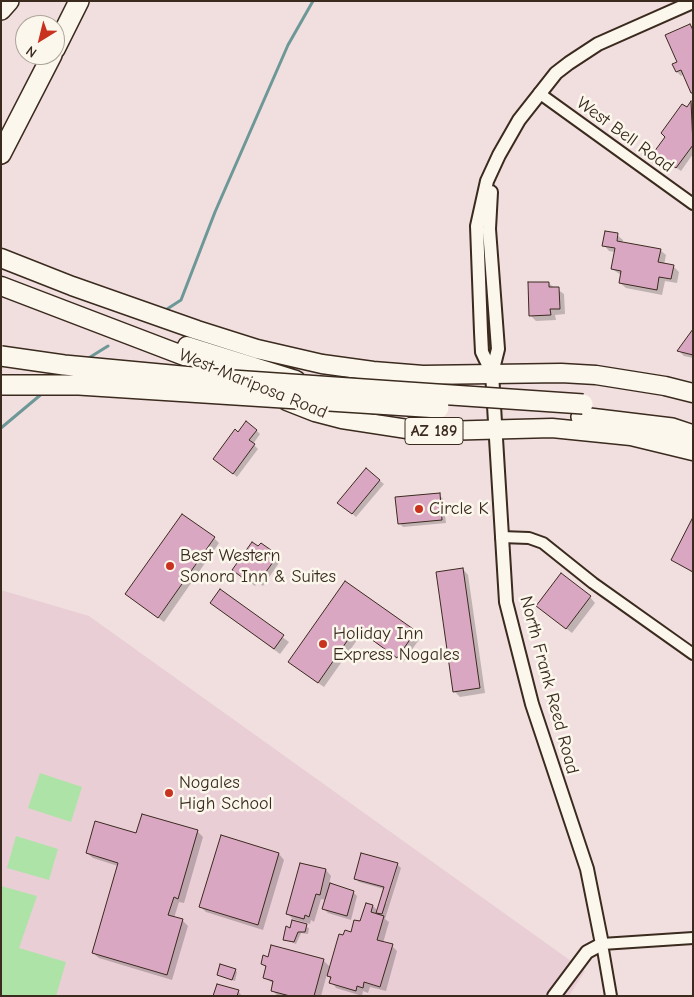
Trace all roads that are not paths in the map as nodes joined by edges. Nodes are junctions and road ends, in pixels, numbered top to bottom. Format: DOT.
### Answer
graph roads {
  1 [pos="9,1"];
  2 [pos="79,1"];
  3 [pos="693,2"];
  4 [pos="1,10"];
  5 [pos="65,29"];
  6 [pos="47,65"];
  7 [pos="539,93"];
  8 [pos="503,146"];
  9 [pos="1,154"];
  10 [pos="693,204"];
  11 [pos="491,255"];
  12 [pos="477,256"];
  13 [pos="1,258"];
  14 [pos="1,286"];
  15 [pos="188,352"];
  16 [pos="1,356"];
  17 [pos="492,379"];
  18 [pos="1,385"];
  19 [pos="693,393"];
  20 [pos="582,411"];
  21 [pos="693,422"];
  22 [pos="494,429"];
  23 [pos="693,435"];
  24 [pos="693,451"];
  25 [pos="501,537"];
  26 [pos="693,654"];
  27 [pos="693,938"];
  28 [pos="602,944"];
  29 [pos="554,996"];
  30 [pos="611,996"];
  1 -- 4 [label="highway"];
  2 -- 5 [label="highway"];
  3 -- 7 [label="street"];
  6 -- 9 [label="highway"];
  7 -- 8 [label="street"];
  7 -- 10 [label="street, West Bell Road"];
  8 -- 11 [label="street"];
  8 -- 12 [label="street"];
  11 -- 12 [label="street"];
  11 -- 17 [label="street"];
  12 -- 17 [label="street"];
  13 -- 17 [label="highway, West Mariposa Road"];
  14 -- 15 [label="highway, West Mariposa Road / AZ 189"];
  15 -- 17 [label="highway"];
  15 -- 22 [label="highway, West Mariposa Road / AZ 189"];
  16 -- 20 [label="highway, bridge"];
  17 -- 19 [label="highway, West Mariposa Road"];
  17 -- 22 [label="street, North Frank Reed Road"];
  18 -- 20 [label="highway, bridge"];
  20 -- 21 [label="highway"];
  20 -- 23 [label="highway"];
  22 -- 24 [label="highway, West Mariposa Road / AZ 189"];
  22 -- 25 [label="street, North Frank Reed Road"];
  25 -- 26 [label="street"];
  25 -- 28 [label="street, North Frank Reed Road"];
  27 -- 28 [label="street"];
  28 -- 29 [label="street"];
  28 -- 30 [label="street, North Frank Reed Road"];
}
